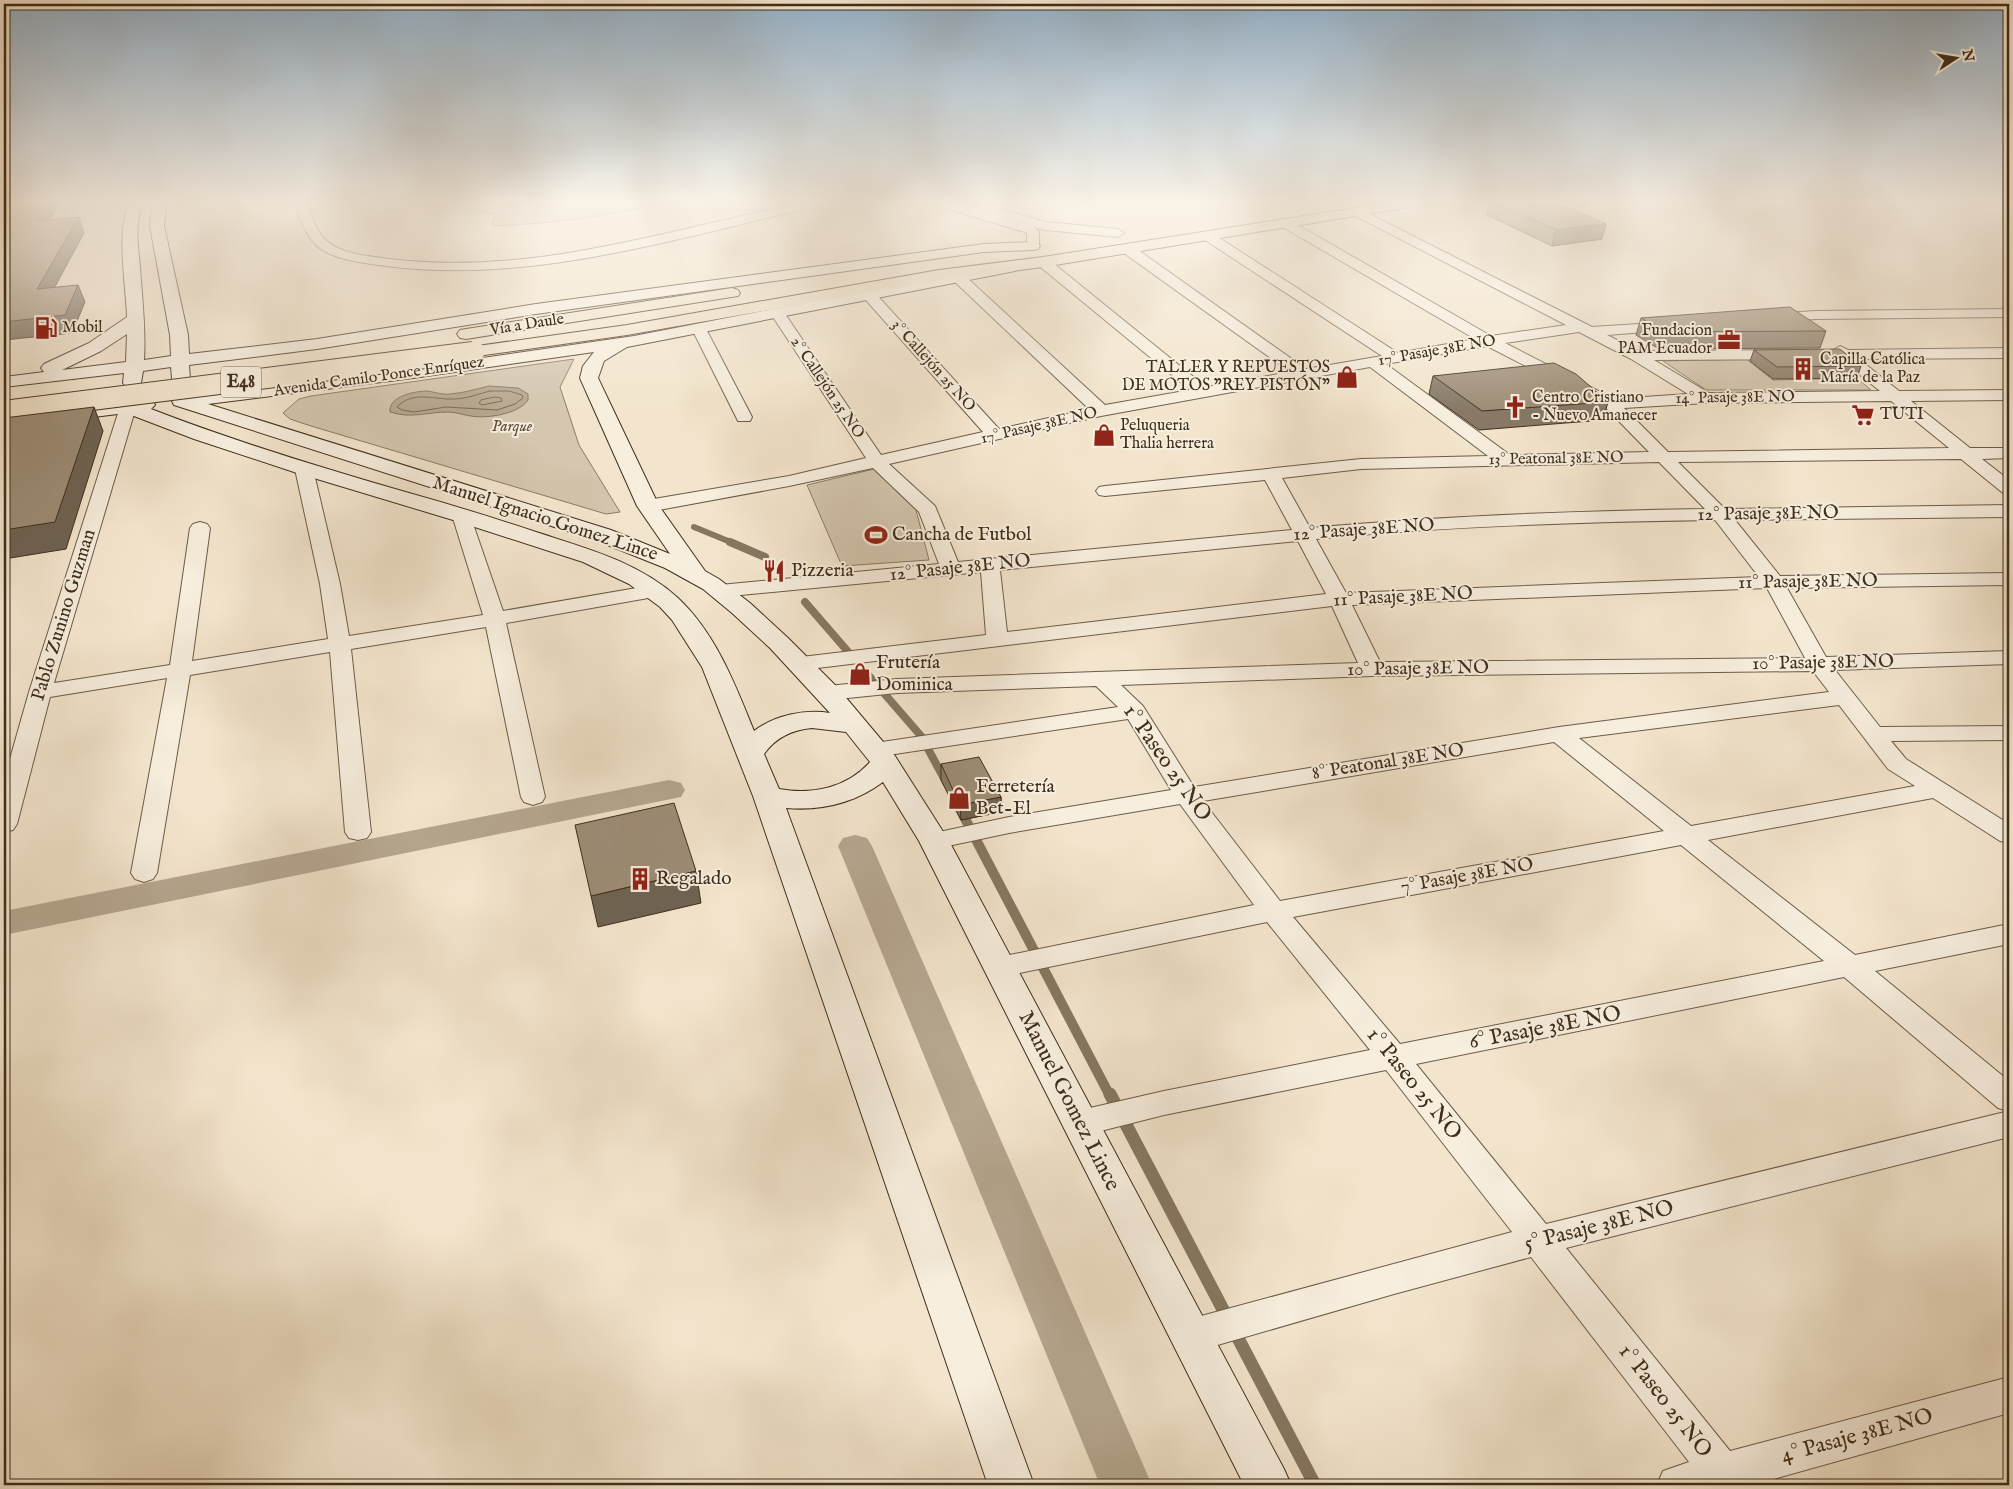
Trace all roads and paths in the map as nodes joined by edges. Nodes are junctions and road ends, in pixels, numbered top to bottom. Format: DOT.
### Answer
graph roads {
  1 [pos="133,272"];
  2 [pos="166,272"];
  3 [pos="804,272"];
  4 [pos="862,272"];
  5 [pos="959,272"];
  6 [pos="992,272"];
  7 [pos="1056,272"];
  8 [pos="1160,272"];
  9 [pos="1263,272"];
  10 [pos="1371,272"];
  11 [pos="1473,272"];
  12 [pos="960,279"];
  13 [pos="870,296"];
  14 [pos="2009,313"];
  15 [pos="778,314"];
  16 [pos="1788,317"];
  17 [pos="135,319"];
  18 [pos="1760,319"];
  19 [pos="1683,325"];
  20 [pos="699,329"];
  21 [pos="1583,330"];
  22 [pos="466,334"];
  23 [pos="179,335"];
  24 [pos="634,341"];
  25 [pos="1489,341"];
  26 [pos="318,344"];
  27 [pos="282,348"];
  28 [pos="477,351"];
  29 [pos="2009,353"];
  30 [pos="1844,354"];
  31 [pos="1636,356"];
  32 [pos="1396,358"];
  33 [pos="180,361"];
  34 [pos="1373,362"];
  35 [pos="135,366"];
  36 [pos="1304,375"];
  37 [pos="10,381"];
  38 [pos="307,387"];
  39 [pos="1204,393"];
  40 [pos="4,394"];
  41 [pos="2009,395"];
  42 [pos="1895,396"];
  43 [pos="1706,398"];
  44 [pos="181,401"];
  45 [pos="1611,404"];
  46 [pos="128,407"];
  47 [pos="4,411"];
  48 [pos="1101,411"];
  49 [pos="744,417"];
  50 [pos="4,422"];
  51 [pos="261,427"];
  52 [pos="995,435"];
  53 [pos="2009,453"];
  54 [pos="1966,454"];
  55 [pos="1663,457"];
  56 [pos="1505,460"];
  57 [pos="877,462"];
  58 [pos="304,468"];
  59 [pos="1270,473"];
  60 [pos="2009,489"];
  61 [pos="1105,491"];
  62 [pos="648,506"];
  63 [pos="2009,511"];
  64 [pos="1720,514"];
  65 [pos="461,515"];
  66 [pos="200,528"];
  67 [pos="1304,534"];
  68 [pos="990,565"];
  69 [pos="950,569"];
  70 [pos="696,576"];
  71 [pos="2009,579"];
  72 [pos="1774,582"];
  73 [pos="654,591"];
  74 [pos="720,591"];
  75 [pos="1339,599"];
  76 [pos="495,619"];
  77 [pos="997,640"];
  78 [pos="340,644"];
  79 [pos="2009,657"];
  80 [pos="801,663"];
  81 [pos="1819,664"];
  82 [pos="180,669"];
  83 [pos="1372,669"];
  84 [pos="1102,678"];
  85 [pos="40,692"];
  86 [pos="828,693"];
  87 [pos="1845,697"];
  88 [pos="1135,712"];
  89 [pos="2009,733"];
  90 [pos="1558,734"];
  91 [pos="1873,734"];
  92 [pos="872,746"];
  93 [pos="750,752"];
  94 [pos="1935,790"];
  95 [pos="767,796"];
  96 [pos="1187,796"];
  97 [pos="533,797"];
  98 [pos="4,824"];
  99 [pos="358,832"];
  100 [pos="2009,834"];
  101 [pos="1689,836"];
  102 [pos="934,841"];
  103 [pos="144,873"];
  104 [pos="1273,911"];
  105 [pos="2009,934"];
  106 [pos="1000,967"];
  107 [pos="1851,967"];
  108 [pos="1394,1058"];
  109 [pos="2009,1099"];
  110 [pos="1081,1123"];
  111 [pos="2009,1124"];
  112 [pos="1538,1240"];
  113 [pos="1190,1336"];
  114 [pos="2009,1395"];
  115 [pos="1727,1479"];
  116 [pos="1011,1485"];
  117 [pos="1268,1485"];
  118 [pos="1677,1485"];
  1 -- 17 [label="main road"];
  2 -- 23 [label="main road"];
  3 -- 26 [label="main road, Vía a Daule / E48"];
  4 -- 22 [label="main road, Vía a Daule / E48"];
  5 -- 28 [label="main road, Vía a Daule / E48"];
  6 -- 12 [label="main road, Vía a Daule / E48"];
  7 -- 39 [label="street"];
  8 -- 36 [label="street"];
  9 -- 32 [label="street"];
  10 -- 25 [label="street"];
  11 -- 21 [label="street"];
  12 -- 13 [label="main road, Vía a Daule / E48"];
  12 -- 48 [label="street"];
  13 -- 15 [label="main road, Vía a Daule / E48"];
  13 -- 52 [label="street, 3° Callejón 25 NO"];
  14 -- 16 [label="street"];
  15 -- 20 [label="main road, Vía a Daule / E48"];
  15 -- 57 [label="street, 2° Callejón 25 NO"];
  16 -- 18 [label="street"];
  16 -- 30 [label="street"];
  17 -- 35 [label="main road"];
  17 -- 37 [label="main road"];
  19 -- 21 [label="street, 17° Pasaje 38E NO"];
  20 -- 24 [label="main road, Vía a Daule / E48"];
  20 -- 49 [label="street"];
  21 -- 25 [label="street, 17° Pasaje 38E NO"];
  21 -- 31 [label="street"];
  22 -- 40 [label="main road, Avenida Camilo Ponce Enríquez / E48"];
  23 -- 27 [label="main road"];
  23 -- 33 [label="main road"];
  24 -- 38 [label="main road, Avenida Camilo Ponce Enríquez / E48"];
  24 -- 62 [label="main road"];
  25 -- 32 [label="street, 17° Pasaje 38E NO"];
  25 -- 45 [label="street"];
  26 -- 27 [label="main road, E48"];
  26 -- 38 [label="main road"];
  27 -- 33 [label="main road, E48"];
  28 -- 47 [label="main road, Avenida Camilo Ponce Enríquez / E48, bridge"];
  29 -- 30 [label="street"];
  30 -- 31 [label="street"];
  30 -- 42 [label="street"];
  31 -- 43 [label="street"];
  32 -- 34 [label="street, 17° Pasaje 38E NO"];
  33 -- 35 [label="main road, E48"];
  33 -- 44 [label="main road"];
  34 -- 36 [label="street, 17° Pasaje 38E NO"];
  34 -- 56 [label="street"];
  35 -- 37 [label="main road, E48"];
  35 -- 46 [label="main road"];
  36 -- 39 [label="street, 17° Pasaje 38E NO"];
  38 -- 44 [label="main road, Avenida Camilo Ponce Enríquez / E48"];
  38 -- 51 [label="main road"];
  39 -- 48 [label="street, 17° Pasaje 38E NO"];
  41 -- 42 [label="street, 14° Pasaje 38E NO"];
  42 -- 43 [label="street, 14° Pasaje 38E NO"];
  42 -- 54 [label="street"];
  43 -- 45 [label="street, 14° Pasaje 38E NO"];
  44 -- 46 [label="main road, Avenida Camilo Ponce Enríquez / E48"];
  44 -- 51 [label="main road, Manuel Ignacio Gomez Lince"];
  45 -- 55 [label="street"];
  46 -- 50 [label="main road, Avenida Camilo Ponce Enríquez / E48"];
  46 -- 58 [label="main road, Manuel Ignacio Gomez Lince"];
  46 -- 85 [label="street, Pablo Zunino Guzman"];
  48 -- 52 [label="street, 17° Pasaje 38E NO"];
  51 -- 70 [label="main road, Manuel Ignacio Gomez Lince"];
  52 -- 57 [label="street, 17° Pasaje 38E NO"];
  53 -- 54 [label="street, 13° Peatonal 38E NO"];
  54 -- 55 [label="street, 13° Peatonal 38E NO"];
  54 -- 60 [label="street"];
  55 -- 56 [label="street, 13° Peatonal 38E NO"];
  55 -- 64 [label="street"];
  56 -- 59 [label="street, 13° Peatonal 38E NO"];
  57 -- 62 [label="street, 17° Pasaje 38E NO"];
  57 -- 69 [label="street, 2° Callejón 25 NO"];
  58 -- 65 [label="main road, Manuel Ignacio Gomez Lince"];
  58 -- 78 [label="street"];
  59 -- 61 [label="street, 13° Peatonal 38E NO"];
  59 -- 67 [label="street"];
  62 -- 70 [label="main road"];
  63 -- 64 [label="street, 12° Pasaje 38E NO"];
  64 -- 67 [label="street, 12° Pasaje 38E NO"];
  64 -- 72 [label="street"];
  65 -- 73 [label="main road, Manuel Ignacio Gomez Lince"];
  65 -- 76 [label="street"];
  66 -- 82 [label="street"];
  67 -- 68 [label="street, 12° Pasaje 38E NO"];
  67 -- 75 [label="street"];
  68 -- 69 [label="street, 12° Pasaje 38E NO"];
  68 -- 77 [label="street"];
  69 -- 74 [label="street, 12° Pasaje 38E NO"];
  70 -- 74 [label="main road, Manuel Ignacio Gomez Lince"];
  71 -- 72 [label="street, 11° Pasaje 38E NO"];
  72 -- 75 [label="street, 11° Pasaje 38E NO"];
  72 -- 81 [label="street"];
  73 -- 76 [label="street"];
  73 -- 93 [label="main road, Manuel Ignacio Gomez Lince"];
  74 -- 80 [label="main road, Manuel Ignacio Gomez Lince"];
  75 -- 77 [label="street, 11° Pasaje 38E NO"];
  75 -- 83 [label="street"];
  76 -- 78 [label="street"];
  76 -- 97 [label="street"];
  77 -- 80 [label="street, 11° Pasaje 38E NO"];
  78 -- 82 [label="street"];
  78 -- 99 [label="street"];
  79 -- 81 [label="street, 10° Pasaje 38E NO"];
  80 -- 86 [label="main road, Manuel Ignacio Gomez Lince"];
  81 -- 83 [label="street, 10° Pasaje 38E NO"];
  81 -- 87 [label="street"];
  82 -- 85 [label="street"];
  82 -- 103 [label="street"];
  83 -- 84 [label="street, 10° Pasaje 38E NO"];
  84 -- 86 [label="street, 10° Pasaje 38E NO"];
  84 -- 88 [label="street, 1° Paseo 25 NO"];
  85 -- 98 [label="street, Pablo Zunino Guzman"];
  86 -- 92 [label="main road, Manuel Ignacio Gomez Lince"];
  87 -- 90 [label="street, 8° Peatonal 38E NO"];
  87 -- 91 [label="street"];
  88 -- 92 [label="street"];
  88 -- 96 [label="street, 1° Paseo 25 NO"];
  89 -- 91 [label="street"];
  90 -- 96 [label="street, 8° Peatonal 38E NO"];
  90 -- 101 [label="street"];
  91 -- 94 [label="street"];
  92 -- 93 [label="main road"];
  92 -- 95 [label="main road"];
  92 -- 102 [label="main road, Manuel Gomez Lince"];
  93 -- 95 [label="main road"];
  94 -- 100 [label="street"];
  94 -- 101 [label="street, 7° Pasaje 38E NO"];
  95 -- 116 [label="main road"];
  96 -- 102 [label="street, 8° Peatonal 38E NO"];
  96 -- 104 [label="street, 1° Paseo 25 NO"];
  101 -- 104 [label="street, 7° Pasaje 38E NO"];
  101 -- 107 [label="street"];
  102 -- 106 [label="main road, Manuel Gomez Lince"];
  104 -- 106 [label="street, 7° Pasaje 38E NO"];
  104 -- 108 [label="street, 1° Paseo 25 NO"];
  105 -- 107 [label="street, 6° Pasaje 38E NO"];
  106 -- 110 [label="main road, Manuel Gomez Lince"];
  107 -- 108 [label="street, 6° Pasaje 38E NO"];
  107 -- 109 [label="street"];
  108 -- 110 [label="street, 6° Pasaje 38E NO"];
  108 -- 112 [label="street, 1° Paseo 25 NO"];
  110 -- 113 [label="main road, Manuel Gomez Lince"];
  111 -- 112 [label="street, 5° Pasaje 38E NO"];
  112 -- 113 [label="street, 5° Pasaje 38E NO"];
  112 -- 115 [label="street, 1° Paseo 25 NO"];
  113 -- 117 [label="main road, Manuel Gomez Lince"];
  114 -- 115 [label="street, 4° Pasaje 38E NO"];
  115 -- 118 [label="street, 4° Pasaje 38E NO"];
}
